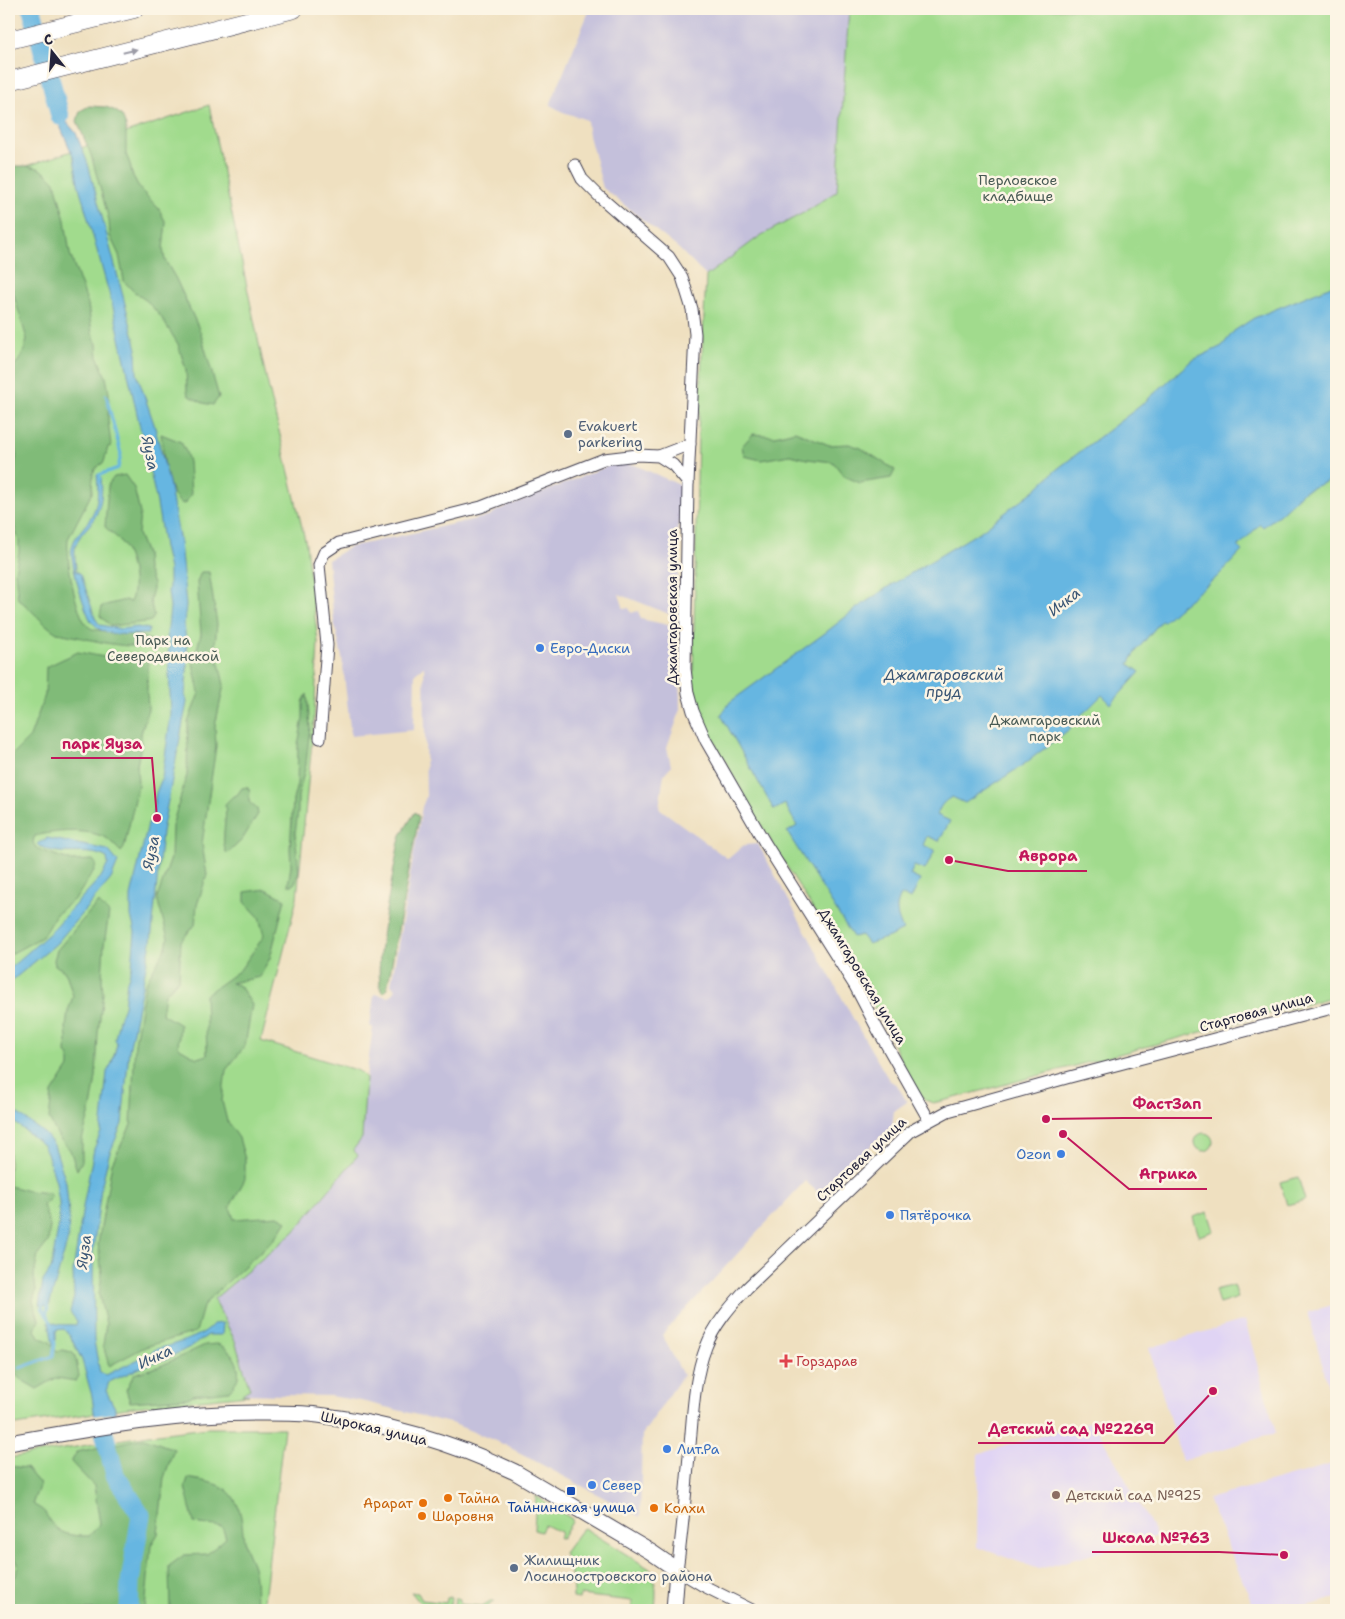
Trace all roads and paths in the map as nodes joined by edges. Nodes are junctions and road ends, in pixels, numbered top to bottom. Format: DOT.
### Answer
graph roads {
  1 [pos="134,9"];
  2 [pos="294,9"];
  3 [pos="10,40"];
  4 [pos="15,80"];
  5 [pos="574,165"];
  6 [pos="690,444"];
  7 [pos="659,456"];
  8 [pos="688,483"];
  9 [pos="320,738"];
  10 [pos="1336,1007"];
  11 [pos="929,1120"];
  12 [pos="9,1443"];
  13 [pos="677,1570"];
  14 [pos="674,1610"];
  15 [pos="752,1610"];
  1 -- 3 [label="highway"];
  4 -- 2 [label="highway, one-way"];
  5 -- 6 [label="street, Джамгаровская улица"];
  6 -- 7 [label="street"];
  6 -- 8 [label="street, Джамгаровская улица"];
  7 -- 8 [label="street"];
  7 -- 9 [label="street"];
  8 -- 11 [label="street, Джамгаровская улица"];
  10 -- 11 [label="street, Стартовая улица"];
  11 -- 13 [label="street, Стартовая улица"];
  12 -- 13 [label="main road, Широкая улица"];
  13 -- 14 [label="main road"];
  13 -- 15 [label="street"];
}
